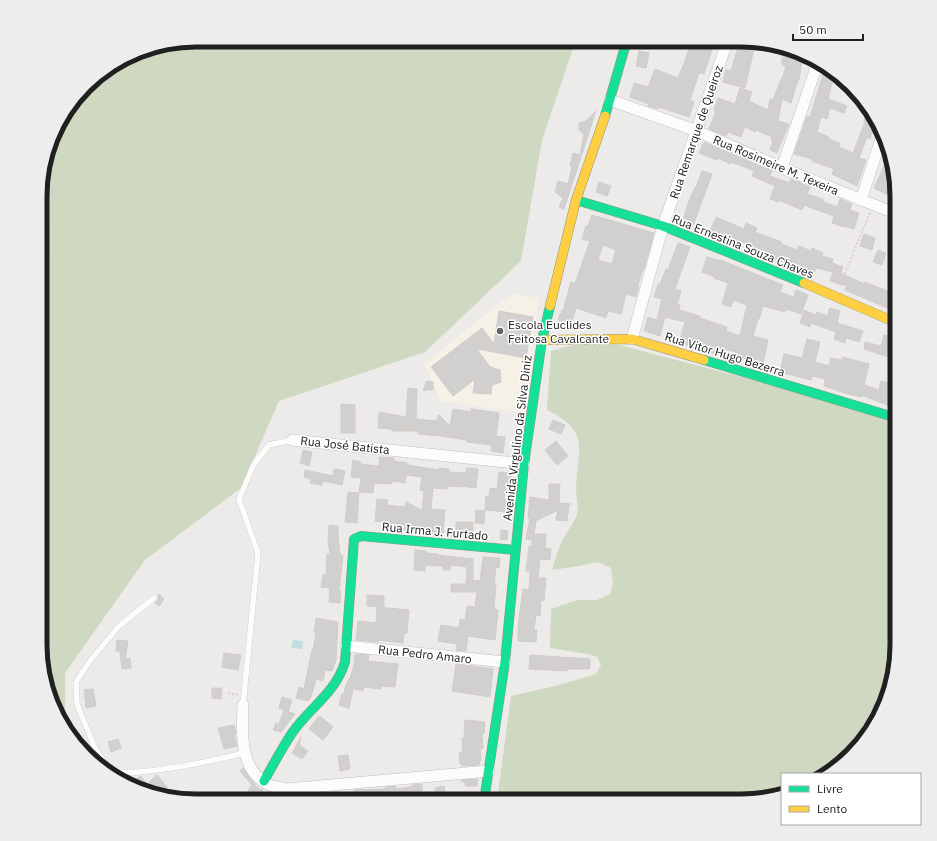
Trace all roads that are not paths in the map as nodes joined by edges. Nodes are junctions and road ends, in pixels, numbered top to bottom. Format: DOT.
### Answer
graph roads {
  1 [pos="625,47"];
  2 [pos="726,47"];
  3 [pos="816,68"];
  4 [pos="610,100"];
  5 [pos="697,131"];
  6 [pos="880,142"];
  7 [pos="782,168"];
  8 [pos="576,200"];
  9 [pos="861,200"];
  10 [pos="890,211"];
  11 [pos="663,226"];
  12 [pos="890,320"];
  13 [pos="632,339"];
  14 [pos="542,340"];
  15 [pos="890,416"];
  16 [pos="292,440"];
  17 [pos="524,464"];
  18 [pos="515,550"];
  19 [pos="154,598"];
  20 [pos="346,646"];
  21 [pos="505,662"];
  22 [pos="243,700"];
  23 [pos="244,754"];
  24 [pos="105,763"];
  25 [pos="489,771"];
  26 [pos="120,773"];
  27 [pos="264,781"];
  28 [pos="485,794"];
  1 -- 4 [label="street, Avenida Virgulino da Silva Diniz"];
  2 -- 5 [label="street, Rua Remarque de Queiroz"];
  3 -- 7 [label="street"];
  4 -- 5 [label="street, Rua Rosimeire M. Texeira"];
  4 -- 8 [label="street, Avenida Virgulino da Silva Diniz"];
  5 -- 7 [label="street, Rua Rosimeire M. Texeira"];
  5 -- 11 [label="street, Rua Remarque de Queiroz"];
  6 -- 9 [label="street"];
  7 -- 9 [label="street, Rua Rosimeire M. Texeira"];
  8 -- 11 [label="street, Rua Ernestina Souza Chaves"];
  8 -- 14 [label="street, Avenida Virgulino da Silva Diniz"];
  9 -- 10 [label="street, Rua Rosimeire M. Texeira"];
  11 -- 12 [label="street, Rua Ernestina Souza Chaves"];
  11 -- 13 [label="street, Rua Remarque de Queiroz"];
  13 -- 14 [label="street, Rua Vitor Hugo Bezerra"];
  13 -- 15 [label="street, Rua Vitor Hugo Bezerra"];
  14 -- 17 [label="street, Avenida Virgulino da Silva Diniz"];
  16 -- 17 [label="street, Rua José Batista"];
  16 -- 22 [label="lane, Rua José Batista"];
  17 -- 18 [label="street, Avenida Virgulino da Silva Diniz"];
  18 -- 20 [label="street, Rua Irma J. Furtado"];
  18 -- 21 [label="street, Avenida Virgulino da Silva Diniz"];
  19 -- 24 [label="lane"];
  20 -- 21 [label="street, Rua Pedro Amaro"];
  20 -- 27 [label="street"];
  21 -- 25 [label="street, Avenida Virgulino da Silva Diniz"];
  22 -- 23 [label="street"];
  23 -- 26 [label="lane"];
  23 -- 27 [label="street"];
  25 -- 27 [label="street"];
  25 -- 28 [label="street, Avenida Virgulino da Silva Diniz"];
}
